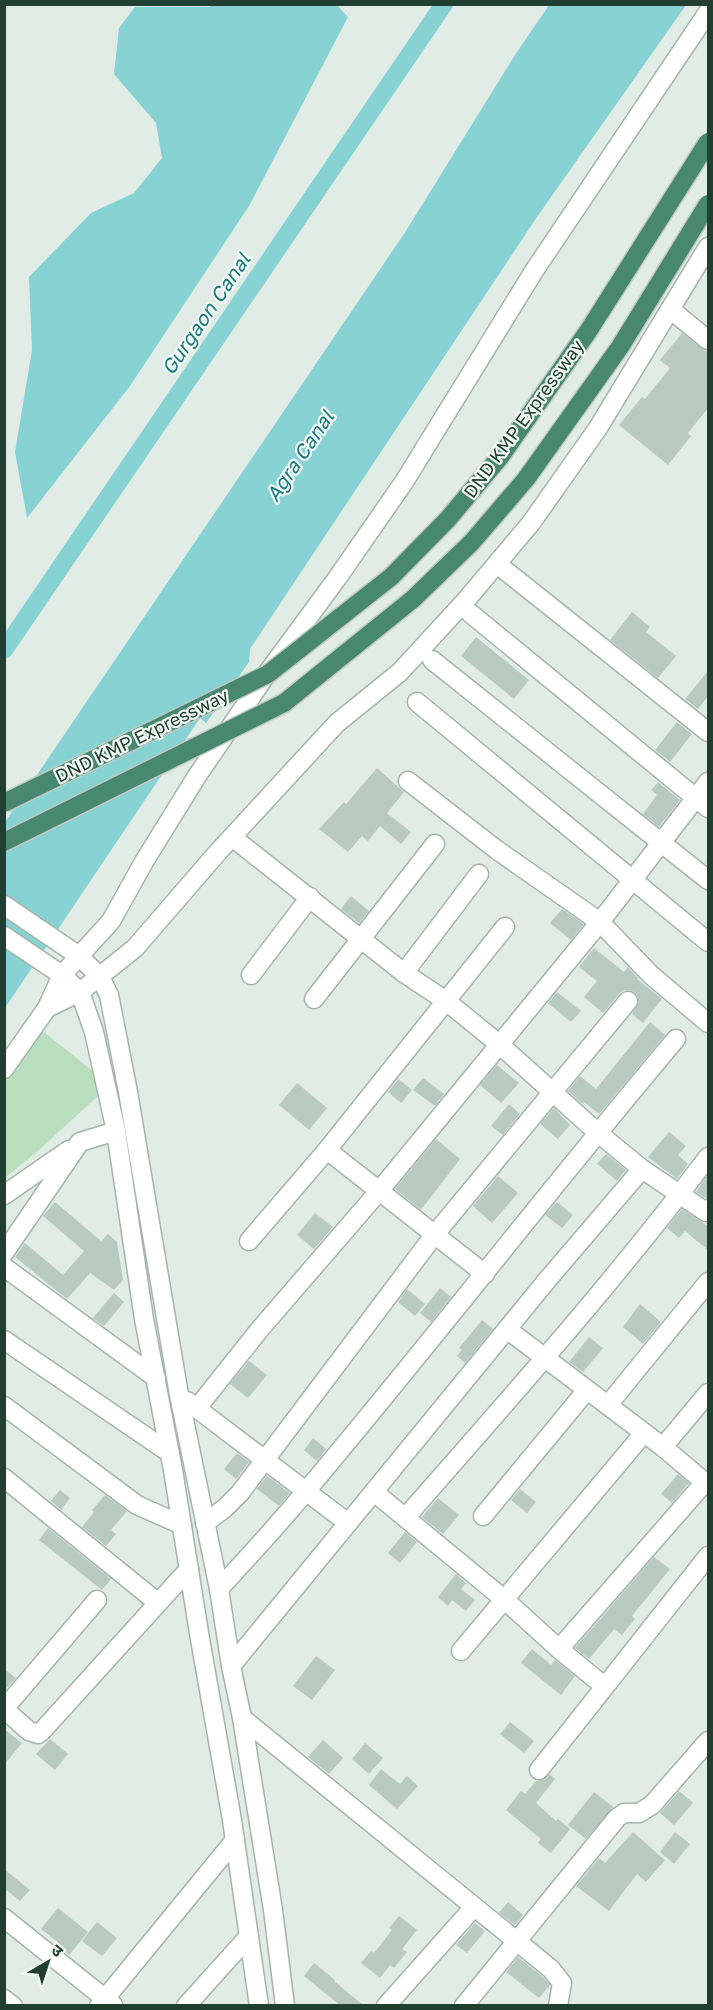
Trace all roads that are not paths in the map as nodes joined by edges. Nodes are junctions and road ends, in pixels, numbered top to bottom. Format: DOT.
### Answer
graph roads {
  1 [pos="708,12"];
  2 [pos="708,142"];
  3 [pos="708,204"];
  4 [pos="708,247"];
  5 [pos="670,309"];
  6 [pos="708,340"];
  7 [pos="497,564"];
  8 [pos="470,613"];
  9 [pos="432,660"];
  10 [pos="417,702"];
  11 [pos="708,732"];
  12 [pos="408,781"];
  13 [pos="708,782"];
  14 [pos="4,803"];
  15 [pos="703,803"];
  16 [pos="232,837"];
  17 [pos="4,842"];
  18 [pos="662,843"];
  19 [pos="435,844"];
  20 [pos="479,874"];
  21 [pos="631,880"];
  22 [pos="708,880"];
  23 [pos="310,897"];
  24 [pos="4,905"];
  25 [pos="600,922"];
  26 [pos="505,927"];
  27 [pos="4,936"];
  28 [pos="363,939"];
  29 [pos="708,942"];
  30 [pos="73,951"];
  31 [pos="56,971"];
  32 [pos="404,972"];
  33 [pos="251,975"];
  34 [pos="100,976"];
  35 [pos="80,992"];
  36 [pos="314,999"];
  37 [pos="446,1001"];
  38 [pos="628,1002"];
  39 [pos="47,1008"];
  40 [pos="708,1023"];
  41 [pos="676,1039"];
  42 [pos="499,1044"];
  43 [pos="4,1069"];
  44 [pos="553,1090"];
  45 [pos="116,1131"];
  46 [pos="597,1132"];
  47 [pos="80,1142"];
  48 [pos="327,1150"];
  49 [pos="708,1157"];
  50 [pos="642,1168"];
  51 [pos="380,1190"];
  52 [pos="4,1195"];
  53 [pos="680,1195"];
  54 [pos="708,1209"];
  55 [pos="435,1234"];
  56 [pos="249,1241"];
  57 [pos="4,1252"];
  58 [pos="4,1267"];
  59 [pos="485,1274"];
  60 [pos="708,1282"];
  61 [pos="508,1330"];
  62 [pos="4,1340"];
  63 [pos="544,1359"];
  64 [pos="156,1378"];
  65 [pos="586,1390"];
  66 [pos="708,1393"];
  67 [pos="179,1395"];
  68 [pos="608,1405"];
  69 [pos="4,1406"];
  70 [pos="197,1408"];
  71 [pos="644,1433"];
  72 [pos="663,1447"];
  73 [pos="170,1453"];
  74 [pos="265,1458"];
  75 [pos="4,1478"];
  76 [pos="707,1484"];
  77 [pos="306,1492"];
  78 [pos="374,1492"];
  79 [pos="483,1516"];
  80 [pos="406,1517"];
  81 [pos="205,1523"];
  82 [pos="348,1523"];
  83 [pos="182,1525"];
  84 [pos="708,1556"];
  85 [pos="189,1569"];
  86 [pos="219,1589"];
  87 [pos="97,1600"];
  88 [pos="505,1600"];
  89 [pos="157,1602"];
  90 [pos="559,1649"];
  91 [pos="461,1651"];
  92 [pos="231,1666"];
  93 [pos="604,1686"];
  94 [pos="4,1709"];
  95 [pos="242,1718"];
  96 [pos="705,1753"];
  97 [pos="539,1770"];
  98 [pos="235,1840"];
  99 [pos="474,1907"];
  100 [pos="4,1918"];
  101 [pos="249,1936"];
  102 [pos="516,1941"];
  103 [pos="562,1983"];
  104 [pos="4,1999"];
  105 [pos="106,2003"];
  106 [pos="14,2006"];
  107 [pos="186,2006"];
  108 [pos="260,2006"];
  109 [pos="285,2006"];
  110 [pos="386,2006"];
  111 [pos="464,2006"];
  112 [pos="543,2006"];
  113 [pos="558,2006"];
  1 -- 30 [label="street"];
  2 -- 14 [label="highway, DND KMP Expressway, bridge"];
  3 -- 17 [label="highway, DND KMP Expressway, bridge"];
  4 -- 5 [label="street"];
  5 -- 6 [label="street"];
  5 -- 7 [label="street"];
  7 -- 11 [label="street"];
  7 -- 16 [label="street"];
  8 -- 15 [label="street"];
  9 -- 18 [label="street"];
  10 -- 21 [label="street"];
  12 -- 25 [label="street"];
  13 -- 15 [label="street"];
  15 -- 18 [label="street"];
  16 -- 23 [label="street"];
  16 -- 34 [label="street"];
  18 -- 21 [label="street"];
  18 -- 22 [label="street"];
  19 -- 28 [label="street"];
  20 -- 32 [label="street"];
  21 -- 25 [label="street"];
  21 -- 29 [label="street"];
  23 -- 28 [label="street"];
  23 -- 33 [label="street"];
  24 -- 30 [label="street"];
  25 -- 40 [label="street"];
  25 -- 42 [label="street"];
  26 -- 37 [label="street"];
  27 -- 31 [label="street"];
  28 -- 32 [label="street"];
  28 -- 36 [label="street"];
  30 -- 31 [label="street"];
  30 -- 34 [label="street"];
  31 -- 35 [label="street"];
  31 -- 39 [label="street"];
  32 -- 37 [label="street"];
  34 -- 35 [label="street"];
  34 -- 67 [label="street"];
  35 -- 39 [label="street"];
  35 -- 45 [label="street"];
  37 -- 42 [label="street"];
  37 -- 48 [label="street"];
  38 -- 44 [label="street"];
  39 -- 43 [label="street"];
  41 -- 46 [label="street"];
  42 -- 44 [label="street"];
  42 -- 51 [label="street"];
  44 -- 46 [label="street"];
  44 -- 55 [label="street"];
  45 -- 47 [label="street"];
  45 -- 64 [label="street"];
  46 -- 50 [label="street"];
  46 -- 59 [label="street"];
  47 -- 52 [label="street"];
  47 -- 57 [label="street"];
  48 -- 51 [label="street"];
  48 -- 56 [label="street"];
  49 -- 53 [label="street"];
  50 -- 53 [label="street"];
  50 -- 61 [label="street"];
  51 -- 55 [label="street"];
  51 -- 70 [label="street"];
  53 -- 54 [label="street"];
  53 -- 63 [label="street"];
  55 -- 59 [label="street"];
  55 -- 74 [label="street"];
  58 -- 64 [label="street"];
  59 -- 77 [label="street"];
  60 -- 68 [label="street"];
  61 -- 63 [label="street"];
  61 -- 78 [label="street"];
  62 -- 73 [label="street"];
  63 -- 65 [label="street"];
  63 -- 80 [label="street"];
  64 -- 73 [label="street"];
  65 -- 68 [label="street"];
  65 -- 79 [label="street"];
  66 -- 72 [label="street"];
  67 -- 70 [label="street"];
  67 -- 81 [label="street"];
  68 -- 71 [label="street"];
  69 -- 83 [label="street"];
  70 -- 74 [label="street"];
  71 -- 72 [label="street"];
  71 -- 88 [label="street"];
  72 -- 76 [label="street"];
  73 -- 83 [label="street"];
  74 -- 77 [label="street"];
  74 -- 81 [label="street"];
  75 -- 89 [label="street"];
  76 -- 90 [label="street"];
  77 -- 82 [label="street"];
  77 -- 86 [label="street"];
  78 -- 80 [label="street"];
  78 -- 82 [label="street"];
  80 -- 88 [label="street"];
  81 -- 86 [label="street"];
  82 -- 92 [label="street"];
  83 -- 85 [label="street"];
  84 -- 93 [label="street"];
  85 -- 89 [label="street"];
  85 -- 98 [label="street"];
  86 -- 92 [label="street"];
  87 -- 94 [label="street"];
  88 -- 90 [label="street"];
  88 -- 91 [label="street"];
  89 -- 94 [label="street"];
  90 -- 93 [label="street"];
  92 -- 95 [label="street"];
  93 -- 97 [label="street"];
  95 -- 99 [label="street"];
  95 -- 109 [label="street"];
  96 -- 102 [label="street"];
  98 -- 101 [label="street"];
  98 -- 105 [label="street"];
  99 -- 102 [label="street"];
  99 -- 110 [label="street"];
  100 -- 105 [label="street"];
  101 -- 107 [label="street"];
  101 -- 108 [label="street"];
  102 -- 103 [label="street"];
  102 -- 111 [label="street"];
  103 -- 112 [label="street"];
  103 -- 113 [label="street"];
  104 -- 106 [label="street"];
}
